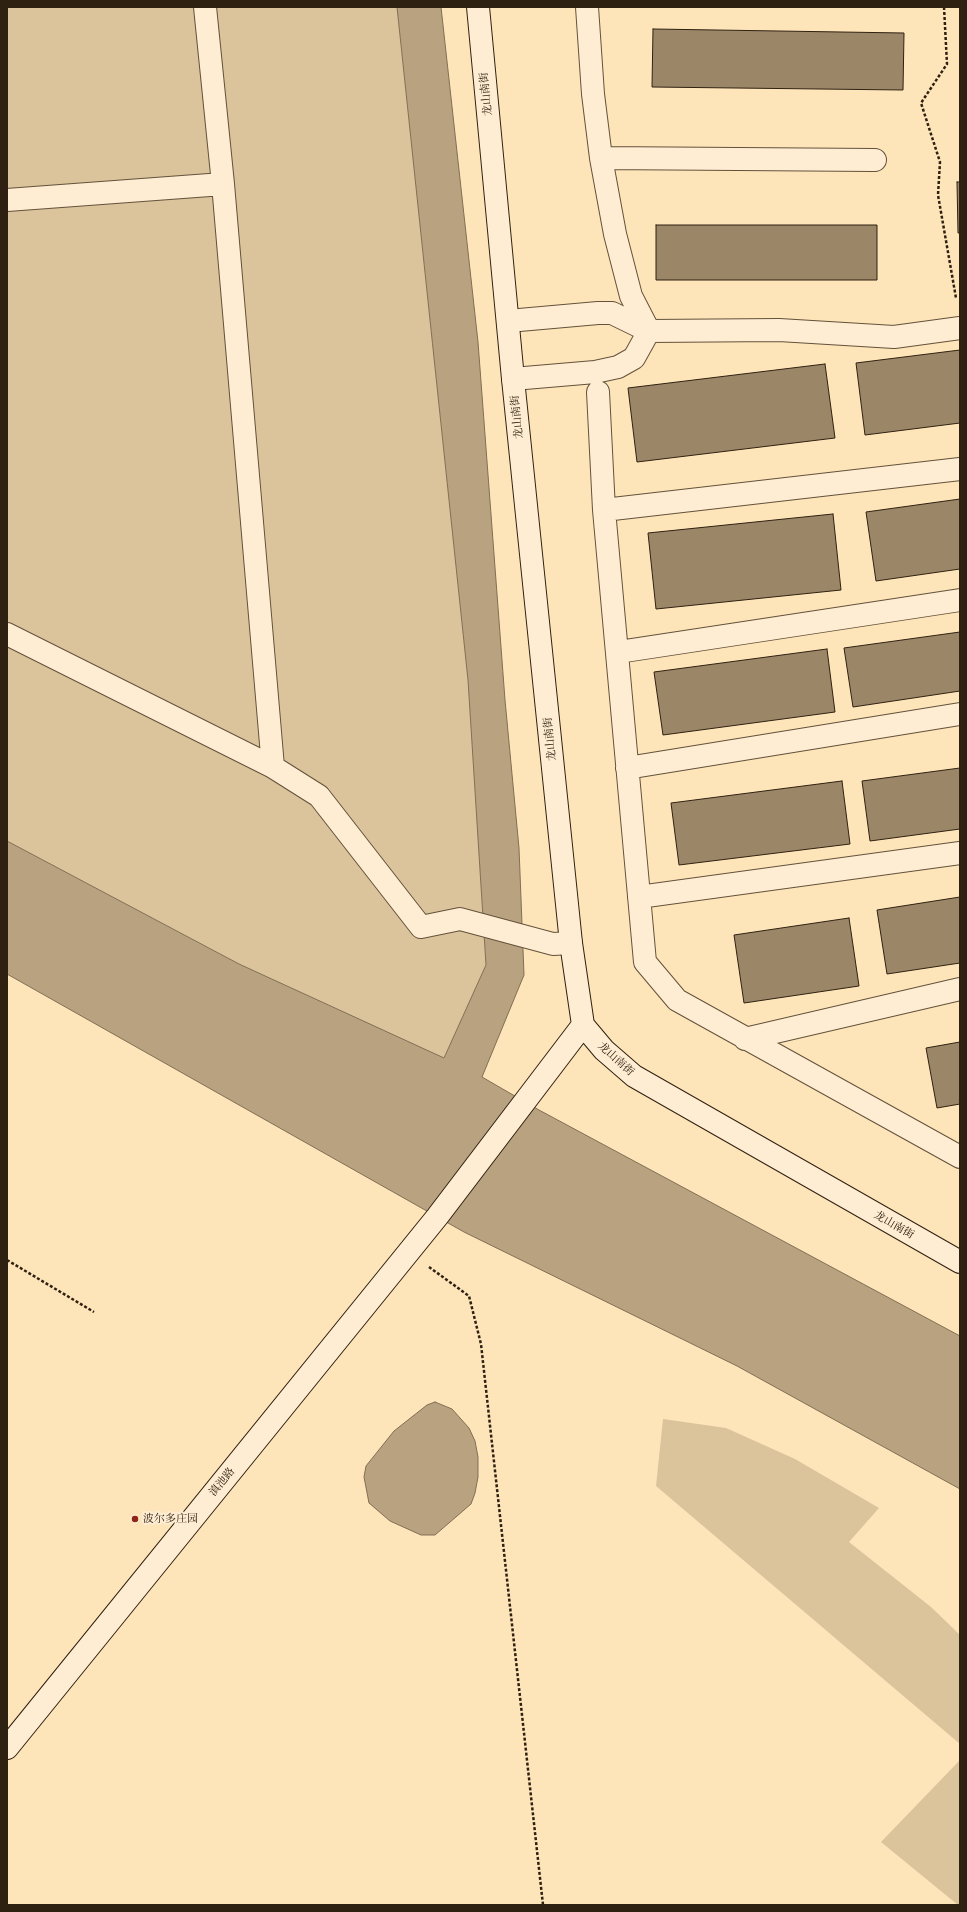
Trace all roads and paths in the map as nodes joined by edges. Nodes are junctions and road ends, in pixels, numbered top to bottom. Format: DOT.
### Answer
graph roads {
  1 [pos="205,7"];
  2 [pos="478,7"];
  3 [pos="587,7"];
  4 [pos="944,7"];
  5 [pos="602,158"];
  6 [pos="875,160"];
  7 [pos="223,184"];
  8 [pos="7,200"];
  9 [pos="956,298"];
  10 [pos="508,321"];
  11 [pos="960,328"];
  12 [pos="649,331"];
  13 [pos="513,380"];
  14 [pos="598,392"];
  15 [pos="960,469"];
  16 [pos="604,510"];
  17 [pos="960,600"];
  18 [pos="7,634"];
  19 [pos="618,652"];
  20 [pos="960,714"];
  21 [pos="273,767"];
  22 [pos="627,768"];
  23 [pos="960,853"];
  24 [pos="639,897"];
  25 [pos="571,943"];
  26 [pos="960,989"];
  27 [pos="582,1025"];
  28 [pos="745,1039"];
  29 [pos="955,1151"];
  30 [pos="406,1254"];
  31 [pos="7,1260"];
  32 [pos="960,1262"];
  33 [pos="94,1312"];
  34 [pos="7,1748"];
  35 [pos="543,1905"];
  1 -- 7 [label="street"];
  2 -- 10 [label="street, 龙山南街"];
  3 -- 5 [label="street"];
  4 -- 9 [label="path"];
  5 -- 6 [label="street"];
  5 -- 12 [label="street"];
  7 -- 8 [label="street"];
  7 -- 21 [label="street"];
  10 -- 12 [label="street"];
  10 -- 13 [label="street, 龙山南街"];
  11 -- 12 [label="street"];
  12 -- 13 [label="street"];
  13 -- 25 [label="street, 龙山南街"];
  14 -- 16 [label="street"];
  15 -- 16 [label="street"];
  16 -- 19 [label="street"];
  17 -- 19 [label="street"];
  18 -- 21 [label="street"];
  19 -- 22 [label="street"];
  20 -- 22 [label="street"];
  21 -- 25 [label="street"];
  22 -- 24 [label="street"];
  23 -- 24 [label="street"];
  24 -- 28 [label="street"];
  25 -- 27 [label="street, 龙山南街"];
  26 -- 28 [label="street"];
  27 -- 30 [label="street, 滇池路"];
  27 -- 32 [label="street, 龙山南街"];
  28 -- 29 [label="street"];
  30 -- 34 [label="street, 滇池路"];
  30 -- 35 [label="path"];
  31 -- 33 [label="path"];
}
